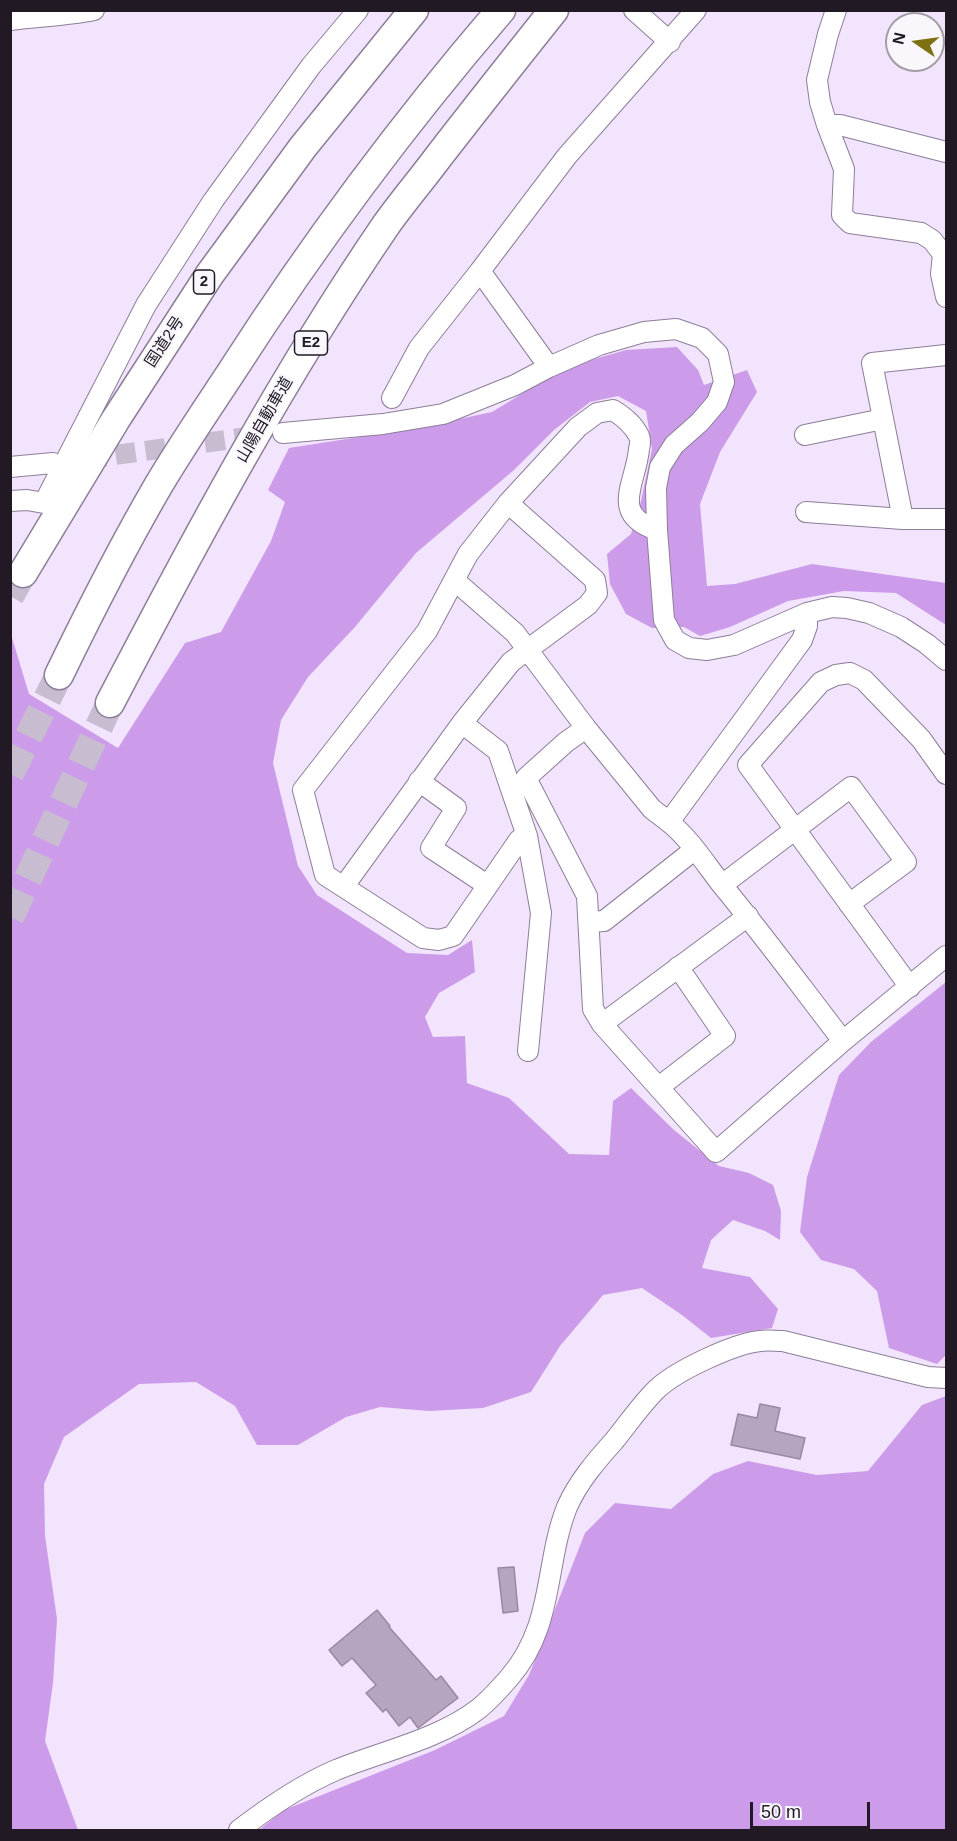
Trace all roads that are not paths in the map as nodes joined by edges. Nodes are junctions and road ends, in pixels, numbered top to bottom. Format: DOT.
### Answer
graph roads {
  1 [pos="94,10"];
  2 [pos="358,10"];
  3 [pos="414,10"];
  4 [pos="501,10"];
  5 [pos="554,10"];
  6 [pos="634,10"];
  7 [pos="696,10"];
  8 [pos="836,10"];
  9 [pos="10,20"];
  10 [pos="670,42"];
  11 [pos="826,125"];
  12 [pos="946,152"];
  13 [pos="945,255"];
  14 [pos="480,271"];
  15 [pos="946,297"];
  16 [pos="946,355"];
  17 [pos="549,367"];
  18 [pos="392,398"];
  19 [pos="884,419"];
  20 [pos="283,433"];
  21 [pos="805,435"];
  22 [pos="53,463"];
  23 [pos="10,467"];
  24 [pos="10,501"];
  25 [pos="508,503"];
  26 [pos="806,512"];
  27 [pos="903,519"];
  28 [pos="946,519"];
  29 [pos="657,531"];
  30 [pos="23,573"];
  31 [pos="454,582"];
  32 [pos="807,613"];
  33 [pos="527,651"];
  34 [pos="946,660"];
  35 [pos="59,675"];
  36 [pos="110,704"];
  37 [pos="462,723"];
  38 [pos="586,728"];
  39 [pos="946,774"];
  40 [pos="419,781"];
  41 [pos="669,822"];
  42 [pos="795,829"];
  43 [pos="527,836"];
  44 [pos="694,850"];
  45 [pos="487,885"];
  46 [pos="723,885"];
  47 [pos="344,886"];
  48 [pos="849,904"];
  49 [pos="748,916"];
  50 [pos="590,922"];
  51 [pos="946,956"];
  52 [pos="678,967"];
  53 [pos="910,987"];
  54 [pos="602,1024"];
  55 [pos="843,1041"];
  56 [pos="528,1051"];
  57 [pos="659,1087"];
  58 [pos="946,1377"];
  59 [pos="239,1830"];
  1 -- 9 [label="street"];
  2 -- 24 [label="street"];
  3 -- 30 [label="highway, 国道2号 / 2"];
  4 -- 35 [label="highway"];
  5 -- 36 [label="highway, 山陽自動車道 / E2"];
  6 -- 10 [label="street"];
  7 -- 10 [label="street"];
  8 -- 11 [label="street"];
  10 -- 14 [label="street"];
  11 -- 12 [label="street"];
  11 -- 13 [label="street"];
  13 -- 15 [label="street"];
  14 -- 17 [label="street"];
  14 -- 18 [label="street"];
  16 -- 19 [label="street"];
  17 -- 20 [label="street"];
  17 -- 29 [label="street"];
  19 -- 21 [label="street"];
  19 -- 27 [label="street"];
  22 -- 23 [label="street"];
  25 -- 29 [label="street"];
  25 -- 31 [label="street"];
  25 -- 33 [label="street"];
  26 -- 27 [label="street"];
  27 -- 28 [label="street"];
  29 -- 32 [label="street"];
  31 -- 33 [label="street"];
  31 -- 47 [label="street"];
  32 -- 34 [label="street"];
  32 -- 41 [label="street"];
  33 -- 37 [label="street"];
  33 -- 38 [label="street"];
  37 -- 40 [label="street"];
  37 -- 43 [label="street"];
  38 -- 41 [label="street"];
  38 -- 50 [label="street"];
  39 -- 42 [label="street"];
  40 -- 45 [label="street"];
  40 -- 47 [label="street"];
  41 -- 44 [label="street"];
  42 -- 46 [label="street"];
  42 -- 48 [label="street"];
  42 -- 48 [label="street"];
  43 -- 45 [label="street"];
  43 -- 56 [label="street"];
  44 -- 46 [label="street"];
  44 -- 50 [label="street"];
  45 -- 47 [label="street"];
  46 -- 49 [label="street"];
  48 -- 53 [label="street"];
  49 -- 52 [label="street"];
  49 -- 55 [label="street"];
  50 -- 54 [label="street"];
  51 -- 53 [label="street"];
  52 -- 54 [label="street"];
  52 -- 57 [label="street"];
  53 -- 55 [label="street"];
  54 -- 57 [label="street"];
  55 -- 57 [label="street"];
  58 -- 59 [label="street"];
}
